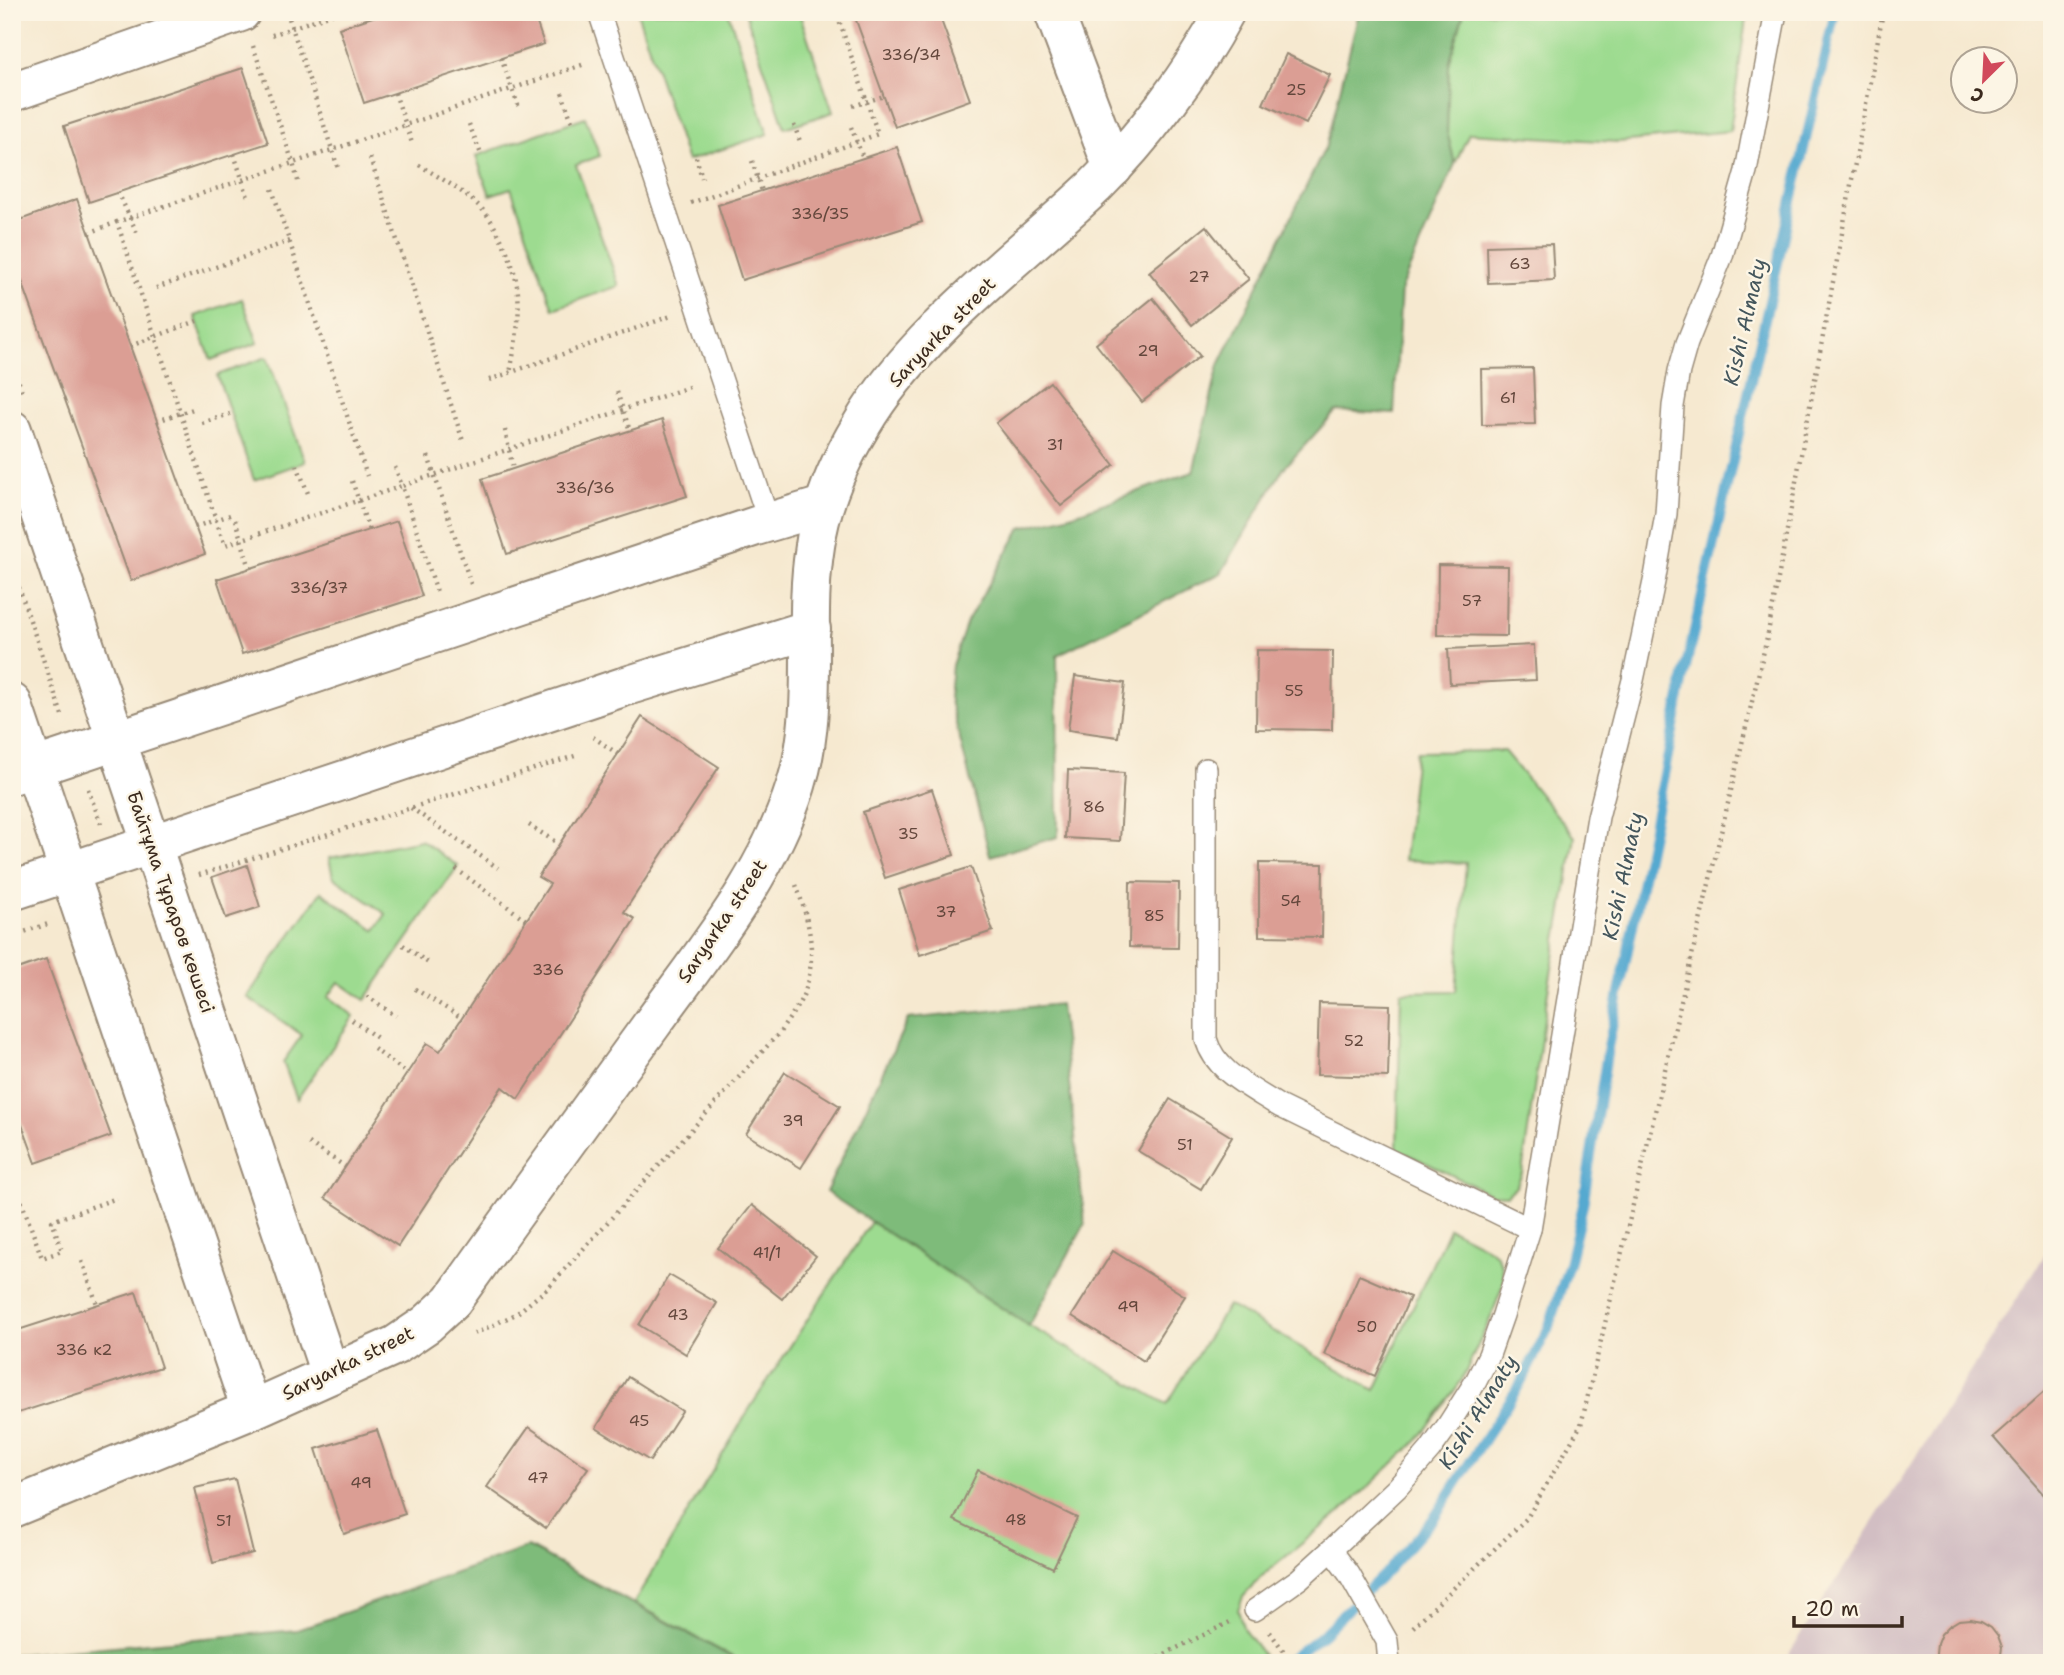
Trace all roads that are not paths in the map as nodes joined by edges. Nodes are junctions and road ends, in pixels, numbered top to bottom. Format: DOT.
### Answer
graph roads {
  1 [pos="599,12"];
  2 [pos="1054,12"];
  3 [pos="1225,12"];
  4 [pos="1776,12"];
  5 [pos="252,31"];
  6 [pos="12,92"];
  7 [pos="1113,168"];
  8 [pos="19,416"];
  9 [pos="823,506"];
  10 [pos="769,522"];
  11 [pos="811,629"];
  12 [pos="15,711"];
  13 [pos="117,740"];
  14 [pos="1206,769"];
  15 [pos="23,772"];
  16 [pos="152,844"];
  17 [pos="69,872"];
  18 [pos="12,891"];
  19 [pos="1530,1228"];
  20 [pos="330,1374"];
  21 [pos="251,1410"];
  22 [pos="12,1508"];
  23 [pos="1331,1550"];
  24 [pos="1255,1610"];
  25 [pos="1388,1652"];
  1 -- 10 [label="lane"];
  2 -- 7 [label="street"];
  3 -- 7 [label="street, Saryarka street"];
  4 -- 19 [label="lane"];
  5 -- 6 [label="street"];
  7 -- 9 [label="street, Saryarka street"];
  8 -- 13 [label="street, Байтұма Тұраров көшесі"];
  9 -- 10 [label="street"];
  9 -- 11 [label="street, Saryarka street"];
  10 -- 13 [label="street"];
  11 -- 16 [label="street"];
  11 -- 20 [label="street, Saryarka street"];
  12 -- 15 [label="street"];
  13 -- 15 [label="street"];
  13 -- 16 [label="street, Байтұма Тұраров көшесі"];
  14 -- 19 [label="lane"];
  15 -- 17 [label="street"];
  16 -- 17 [label="street"];
  16 -- 20 [label="street, Байтұма Тұраров көшесі"];
  17 -- 18 [label="street"];
  17 -- 21 [label="street"];
  19 -- 23 [label="lane"];
  20 -- 21 [label="street, Saryarka street"];
  21 -- 22 [label="street, Saryarka street"];
  23 -- 24 [label="lane"];
  23 -- 25 [label="lane"];
}
